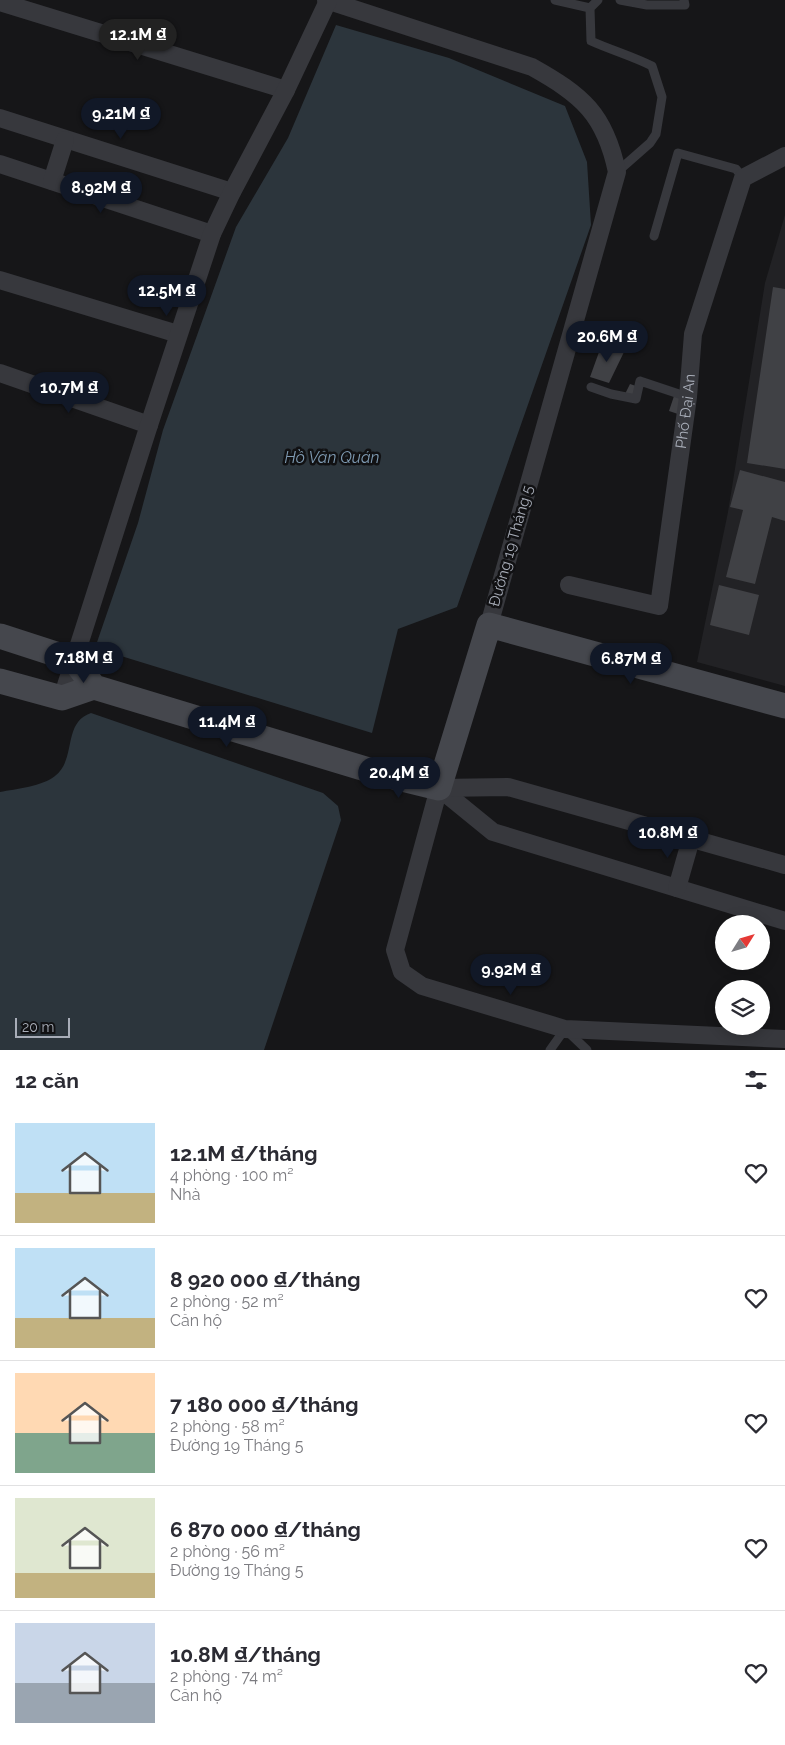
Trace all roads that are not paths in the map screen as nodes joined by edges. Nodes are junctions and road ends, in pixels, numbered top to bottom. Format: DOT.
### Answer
graph roads {
  1 [pos="327,0"];
  2 [pos="555,0"];
  3 [pos="598,0"];
  4 [pos="620,0"];
  5 [pos="684,0"];
  6 [pos="0,2"];
  7 [pos="590,8"];
  8 [pos="286,90"];
  9 [pos="0,118"];
  10 [pos="65,140"];
  11 [pos="785,156"];
  12 [pos="0,164"];
  13 [pos="618,172"];
  14 [pos="743,178"];
  15 [pos="52,181"];
  16 [pos="232,192"];
  17 [pos="212,234"];
  18 [pos="654,236"];
  19 [pos="0,280"];
  20 [pos="178,334"];
  21 [pos="0,373"];
  22 [pos="590,386"];
  23 [pos="688,397"];
  24 [pos="149,425"];
  25 [pos="569,585"];
  26 [pos="489,625"];
  27 [pos="0,636"];
  28 [pos="74,660"];
  29 [pos="0,681"];
  30 [pos="94,687"];
  31 [pos="62,698"];
  32 [pos="785,706"];
  33 [pos="439,788"];
  34 [pos="691,839"];
  35 [pos="785,865"];
  36 [pos="677,888"];
  37 [pos="785,921"];
  38 [pos="566,1030"];
  39 [pos="785,1039"];
  40 [pos="550,1050"];
  41 [pos="587,1050"];
  1 -- 8 [label="street"];
  1 -- 13 [label="street"];
  2 -- 7 [label="lane"];
  3 -- 7 [label="lane"];
  4 -- 5 [label="lane"];
  6 -- 8 [label="street"];
  7 -- 13 [label="lane"];
  8 -- 16 [label="street"];
  9 -- 10 [label="street"];
  10 -- 15 [label="street"];
  10 -- 16 [label="street"];
  11 -- 14 [label="street"];
  12 -- 15 [label="street"];
  13 -- 26 [label="street, Đường 19 Tháng 5"];
  14 -- 18 [label="lane"];
  14 -- 23 [label="street, Phố Đại An"];
  15 -- 17 [label="street"];
  16 -- 17 [label="street"];
  17 -- 20 [label="street"];
  19 -- 20 [label="street"];
  20 -- 24 [label="street"];
  21 -- 24 [label="street"];
  22 -- 23 [label="lane"];
  23 -- 25 [label="street, Phố Đại An"];
  24 -- 28 [label="street"];
  26 -- 32 [label="street, Đường 19 Tháng 5"];
  26 -- 33 [label="street, Đường 19 Tháng 5"];
  27 -- 28 [label="street"];
  28 -- 30 [label="street"];
  28 -- 31 [label="street"];
  29 -- 31 [label="street"];
  30 -- 31 [label="street"];
  30 -- 33 [label="street"];
  33 -- 34 [label="street"];
  33 -- 36 [label="street"];
  33 -- 38 [label="street"];
  34 -- 35 [label="street"];
  34 -- 36 [label="street"];
  36 -- 37 [label="street"];
  38 -- 39 [label="street"];
  38 -- 40 [label="lane"];
  38 -- 41 [label="lane"];
}
